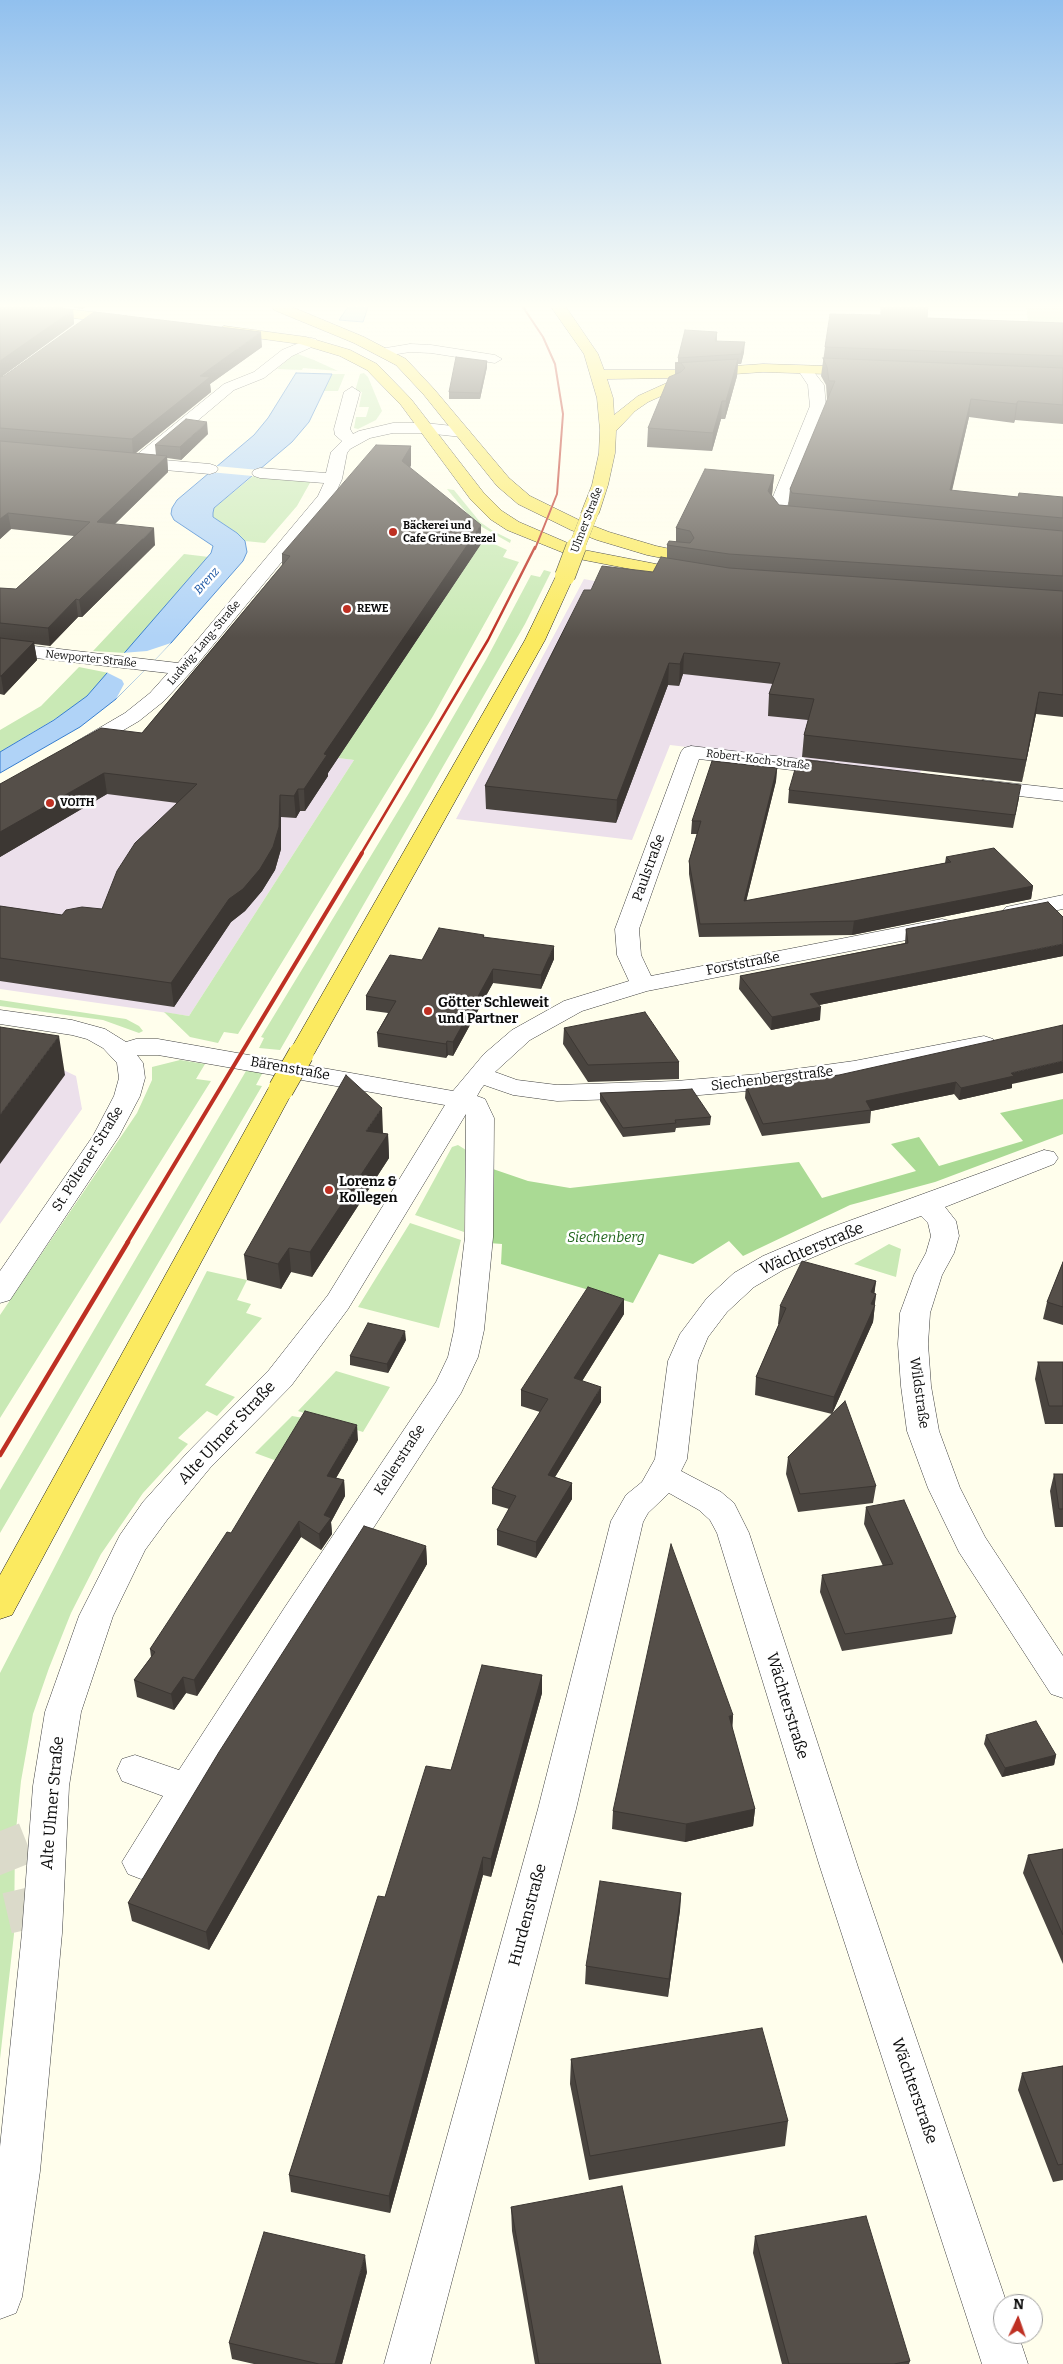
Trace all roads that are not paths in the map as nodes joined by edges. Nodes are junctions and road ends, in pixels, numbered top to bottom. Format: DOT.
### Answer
graph roads {
  1 [pos="192,417"];
  2 [pos="345,417"];
  3 [pos="393,417"];
  4 [pos="417,417"];
  5 [pos="450,417"];
  6 [pos="607,417"];
  7 [pos="621,417"];
  8 [pos="813,417"];
  9 [pos="425,428"];
  10 [pos="608,430"];
  11 [pos="377,431"];
  12 [pos="462,432"];
  13 [pos="356,439"];
  14 [pos="439,446"];
  15 [pos="118,460"];
  16 [pos="138,462"];
  17 [pos="210,469"];
  18 [pos="260,474"];
  19 [pos="334,479"];
  20 [pos="811,523"];
  21 [pos="704,561"];
  22 [pos="710,578"];
  23 [pos="0,648"];
  24 [pos="182,669"];
  25 [pos="690,752"];
  26 [pos="66,755"];
  27 [pos="855,771"];
  28 [pos="959,783"];
  29 [pos="1063,795"];
  30 [pos="1063,902"];
  31 [pos="988,917"];
  32 [pos="959,922"];
  33 [pos="643,985"];
  34 [pos="0,1017"];
  35 [pos="1010,1038"];
  36 [pos="121,1051"];
  37 [pos="479,1075"];
  38 [pos="460,1100"];
  39 [pos="1044,1158"];
  40 [pos="926,1204"];
  41 [pos="0,1294"];
  42 [pos="663,1476"];
  43 [pos="0,1606"];
  44 [pos="1063,1684"];
  45 [pos="135,1770"];
  46 [pos="188,1789"];
  47 [pos="141,1862"];
  48 [pos="0,2297"];
  49 [pos="406,2364"];
  50 [pos="1005,2364"];
  1 -- 16 [label="street"];
  2 -- 13 [label="street"];
  3 -- 11 [label="street"];
  4 -- 9 [label="main road"];
  5 -- 12 [label="main road"];
  6 -- 10 [label="main road, Ulmer Straße"];
  7 -- 10 [label="main road"];
  8 -- 20 [label="street"];
  9 -- 11 [label="street"];
  9 -- 12 [label="street"];
  9 -- 14 [label="main road"];
  10 -- 43 [label="main road, Ulmer Straße, bridge"];
  11 -- 13 [label="street"];
  12 -- 21 [label="main road"];
  13 -- 14 [label="street"];
  13 -- 19 [label="street, Ludwig-Lang-Straße"];
  14 -- 22 [label="main road"];
  15 -- 16 [label="street"];
  16 -- 17 [label="street"];
  18 -- 19 [label="street"];
  19 -- 24 [label="street, Ludwig-Lang-Straße"];
  23 -- 24 [label="street, Newporter Straße"];
  24 -- 26 [label="street, Ludwig-Lang-Straße"];
  25 -- 27 [label="street, Robert-Koch-Straße"];
  25 -- 33 [label="street, Paulstraße"];
  28 -- 29 [label="street"];
  30 -- 31 [label="street"];
  32 -- 33 [label="street, Forststraße"];
  33 -- 37 [label="street, Forststraße"];
  34 -- 36 [label="street, St. Pöltener Straße"];
  35 -- 37 [label="street, Siechenbergstraße"];
  36 -- 38 [label="street, Bärenstraße"];
  36 -- 41 [label="street, St. Pöltener Straße"];
  37 -- 38 [label="street, Forststraße"];
  38 -- 46 [label="street, Kellerstraße"];
  38 -- 48 [label="street, Alte Ulmer Straße"];
  39 -- 40 [label="street"];
  40 -- 42 [label="street, Wächterstraße"];
  40 -- 44 [label="street, Wildstraße"];
  42 -- 49 [label="street, Hurdenstraße"];
  42 -- 50 [label="street, Wächterstraße"];
  45 -- 46 [label="street"];
  46 -- 47 [label="street, Kellerstraße"];
}
